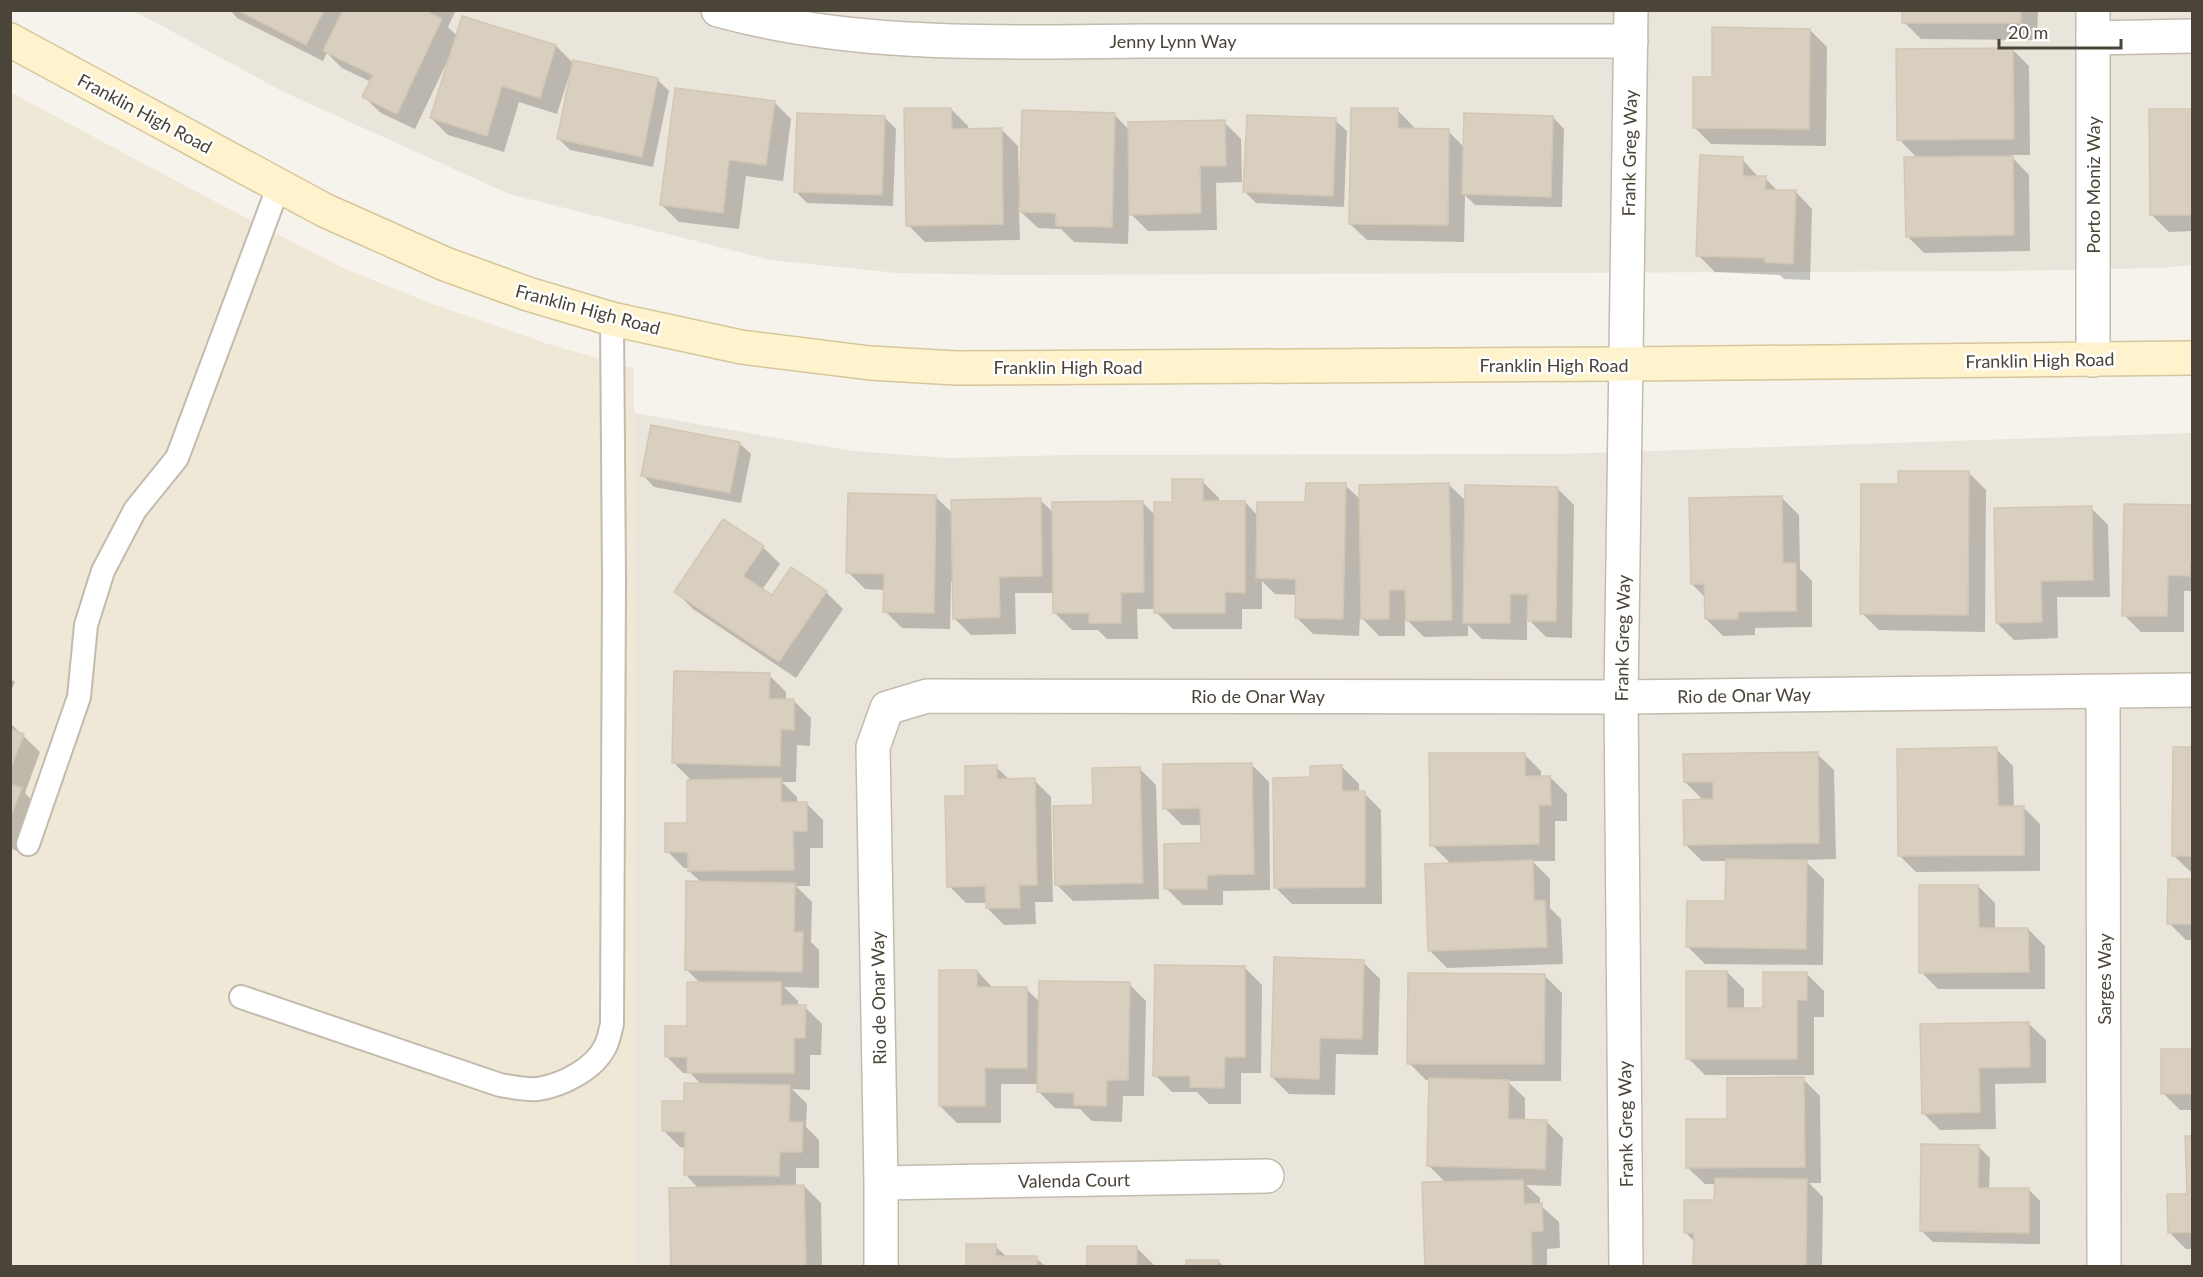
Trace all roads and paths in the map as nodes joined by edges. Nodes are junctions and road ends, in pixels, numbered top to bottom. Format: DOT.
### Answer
graph roads {
  1 [pos="718,10"];
  2 [pos="2093,24"];
  3 [pos="1631,26"];
  4 [pos="2193,36"];
  5 [pos="10,40"];
  6 [pos="279,185"];
  7 [pos="612,319"];
  8 [pos="2193,358"];
  9 [pos="2093,360"];
  10 [pos="1627,364"];
  11 [pos="2193,690"];
  12 [pos="2103,692"];
  13 [pos="1621,697"];
  14 [pos="28,844"];
  15 [pos="241,997"];
  16 [pos="1267,1176"];
  17 [pos="881,1183"];
  18 [pos="881,1266"];
  19 [pos="1626,1266"];
  20 [pos="2104,1266"];
  1 -- 3 [label="street, Jenny Lynn Way"];
  2 -- 4 [label="street"];
  2 -- 9 [label="street, Porto Moniz Way"];
  3 -- 10 [label="street, Frank Greg Way"];
  5 -- 6 [label="street, Franklin High Road"];
  6 -- 7 [label="street, Franklin High Road"];
  6 -- 14 [label="lane"];
  7 -- 10 [label="street, Franklin High Road"];
  7 -- 15 [label="lane"];
  8 -- 9 [label="street, Franklin High Road"];
  9 -- 10 [label="street, Franklin High Road"];
  10 -- 13 [label="street, Frank Greg Way"];
  11 -- 12 [label="street, Rio de Onar Way"];
  12 -- 13 [label="street, Rio de Onar Way"];
  12 -- 20 [label="street, Sarges Way"];
  13 -- 17 [label="street, Rio de Onar Way"];
  13 -- 19 [label="street, Frank Greg Way"];
  16 -- 17 [label="street, Valenda Court"];
  17 -- 18 [label="street, Rio de Onar Way"];
}
